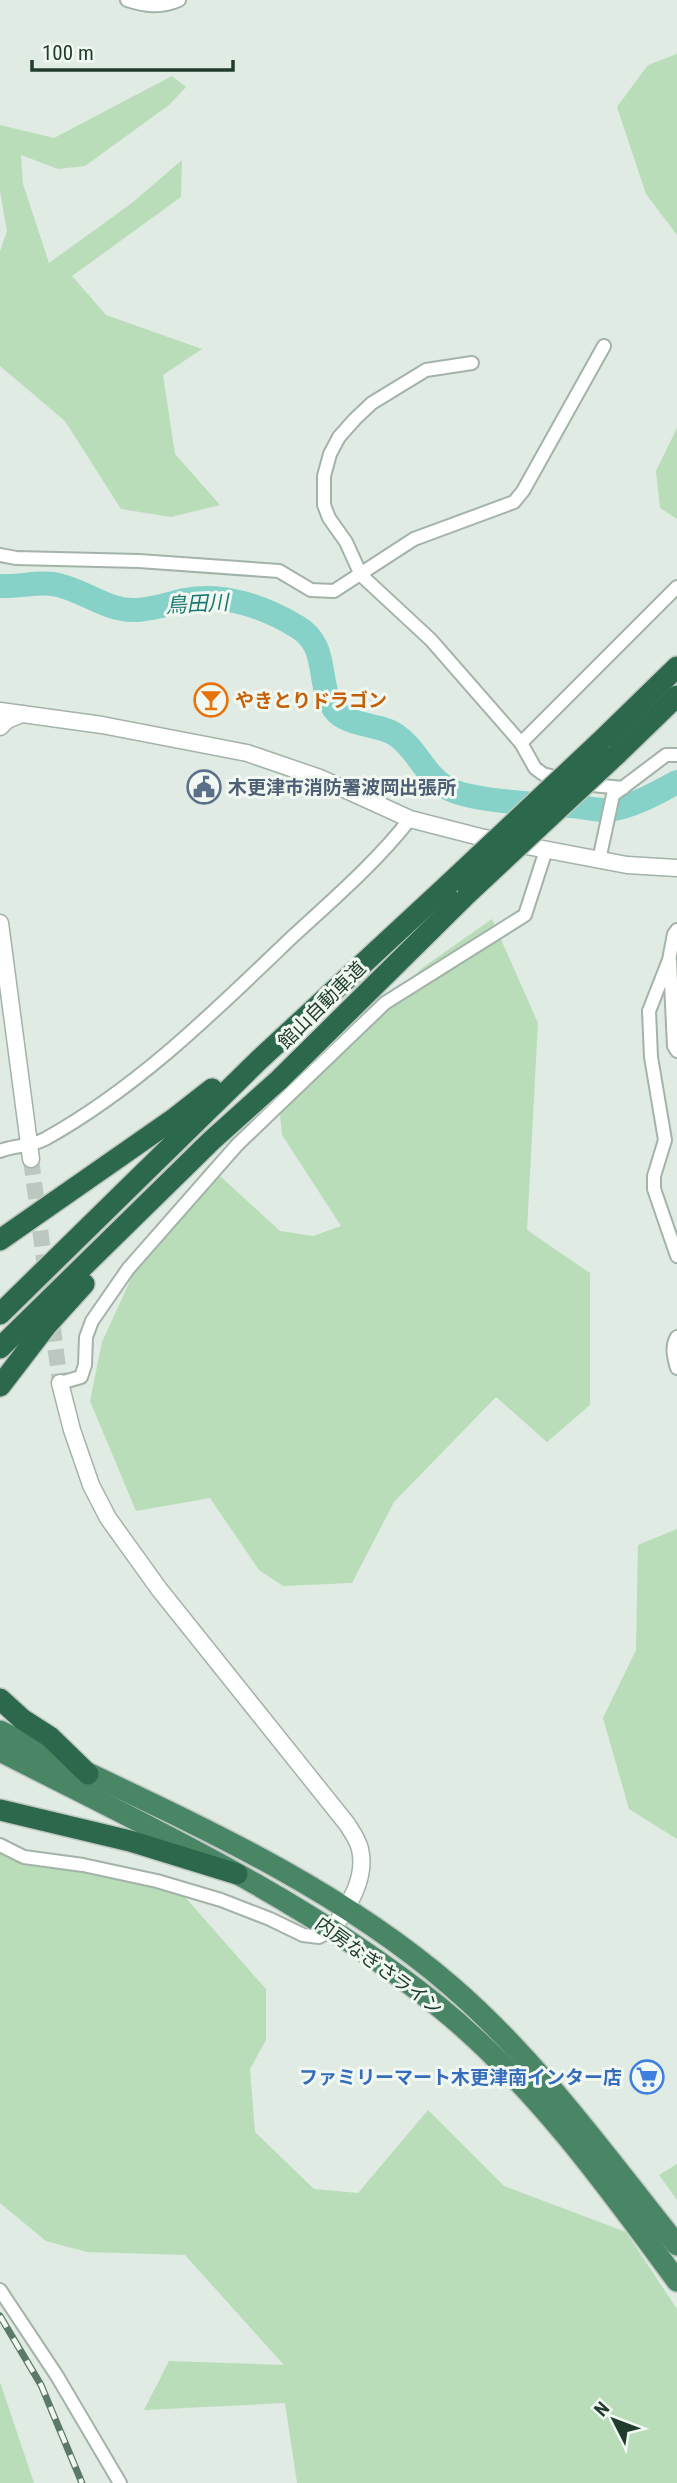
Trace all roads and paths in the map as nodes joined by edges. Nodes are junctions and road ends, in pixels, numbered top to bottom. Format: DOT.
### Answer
graph roads {
  1 [pos="127,0"];
  2 [pos="179,0"];
  3 [pos="604,346"];
  4 [pos="472,363"];
  5 [pos="0,555"];
  6 [pos="361,575"];
  7 [pos="677,587"];
  8 [pos="677,667"];
  9 [pos="677,696"];
  10 [pos="0,711"];
  11 [pos="24,713"];
  12 [pos="0,727"];
  13 [pos="521,743"];
  14 [pos="609,748"];
  15 [pos="677,755"];
  16 [pos="623,788"];
  17 [pos="410,819"];
  18 [pos="546,850"];
  19 [pos="599,860"];
  20 [pos="677,868"];
  21 [pos="458,889"];
  22 [pos="426,905"];
  23 [pos="0,923"];
  24 [pos="677,930"];
  25 [pos="669,960"];
  26 [pos="677,1051"];
  27 [pos="211,1141"];
  28 [pos="0,1151"];
  29 [pos="29,1153"];
  30 [pos="99,1171"];
  31 [pos="664,1216"];
  32 [pos="677,1219"];
  33 [pos="0,1224"];
  34 [pos="0,1240"];
  35 [pos="677,1256"];
  36 [pos="0,1314"];
  37 [pos="677,1336"];
  38 [pos="0,1348"];
  39 [pos="677,1368"];
  40 [pos="60,1383"];
  41 [pos="1,1384"];
  42 [pos="0,1699"];
  43 [pos="0,1731"];
  44 [pos="0,1751"];
  45 [pos="88,1774"];
  46 [pos="0,1810"];
  47 [pos="0,1845"];
  48 [pos="237,1874"];
  49 [pos="346,1909"];
  50 [pos="332,1930"];
  51 [pos="677,2245"];
  52 [pos="677,2281"];
  53 [pos="0,2290"];
  54 [pos="120,2483"];
  1 -- 2 [label="street"];
  3 -- 6 [label="street"];
  4 -- 6 [label="street"];
  5 -- 6 [label="street"];
  6 -- 13 [label="street"];
  7 -- 13 [label="street"];
  8 -- 14 [label="highway, 館山自動車道"];
  9 -- 14 [label="highway, 館山自動車道"];
  10 -- 11 [label="street"];
  11 -- 12 [label="street"];
  11 -- 17 [label="street"];
  13 -- 16 [label="street"];
  14 -- 21 [label="highway, 館山自動車道, bridge"];
  15 -- 16 [label="street"];
  16 -- 19 [label="street"];
  17 -- 18 [label="street"];
  17 -- 29 [label="street"];
  18 -- 19 [label="street"];
  18 -- 40 [label="street"];
  19 -- 20 [label="street"];
  21 -- 22 [label="highway, 館山自動車道"];
  21 -- 27 [label="highway, 館山自動車道"];
  22 -- 30 [label="highway"];
  22 -- 36 [label="highway, 館山自動車道"];
  23 -- 29 [label="street"];
  24 -- 25 [label="street"];
  25 -- 26 [label="street"];
  25 -- 31 [label="street"];
  27 -- 38 [label="highway, 館山自動車道"];
  27 -- 41 [label="highway"];
  28 -- 29 [label="street"];
  30 -- 33 [label="highway"];
  30 -- 34 [label="highway"];
  31 -- 32 [label="street"];
  31 -- 35 [label="street"];
  37 -- 39 [label="street"];
  40 -- 49 [label="street"];
  42 -- 45 [label="highway"];
  43 -- 45 [label="highway, 内房なぎさライン"];
  44 -- 48 [label="highway, 内房なぎさライン"];
  45 -- 49 [label="highway, 内房なぎさライン"];
  46 -- 48 [label="highway"];
  47 -- 50 [label="street"];
  48 -- 50 [label="highway, 内房なぎさライン"];
  49 -- 50 [label="street"];
  49 -- 51 [label="highway, 内房なぎさライン"];
  50 -- 52 [label="highway, 内房なぎさライン"];
  53 -- 54 [label="street"];
}
